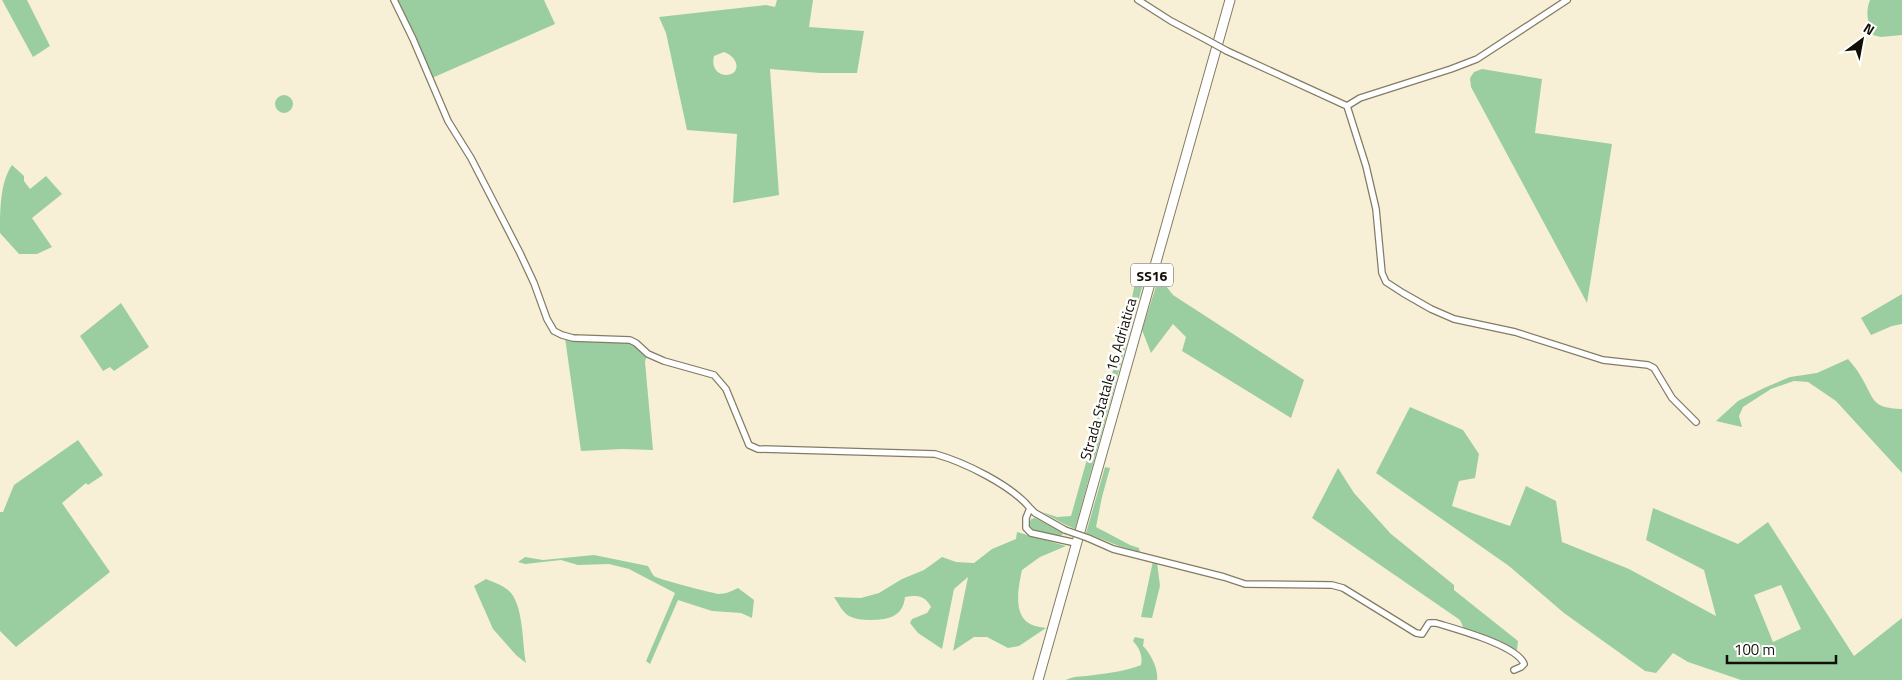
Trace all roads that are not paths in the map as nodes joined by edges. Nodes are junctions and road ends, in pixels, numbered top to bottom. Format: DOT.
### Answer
graph roads {
  1 [pos="394,0"];
  2 [pos="1138,0"];
  3 [pos="1230,0"];
  4 [pos="1567,0"];
  5 [pos="1347,106"];
  6 [pos="1696,422"];
  7 [pos="1030,508"];
  8 [pos="1075,546"];
  9 [pos="1514,670"];
  10 [pos="1038,680"];
  1 -- 7 [label="street"];
  2 -- 5 [label="street, bridge"];
  3 -- 8 [label="main road, Strada Statale 16 Adriatica / SS16"];
  4 -- 5 [label="street"];
  5 -- 6 [label="street"];
  7 -- 8 [label="street"];
  7 -- 9 [label="street, bridge"];
  8 -- 10 [label="main road, Strada Statale 16 Adriatica / SS16"];
}
